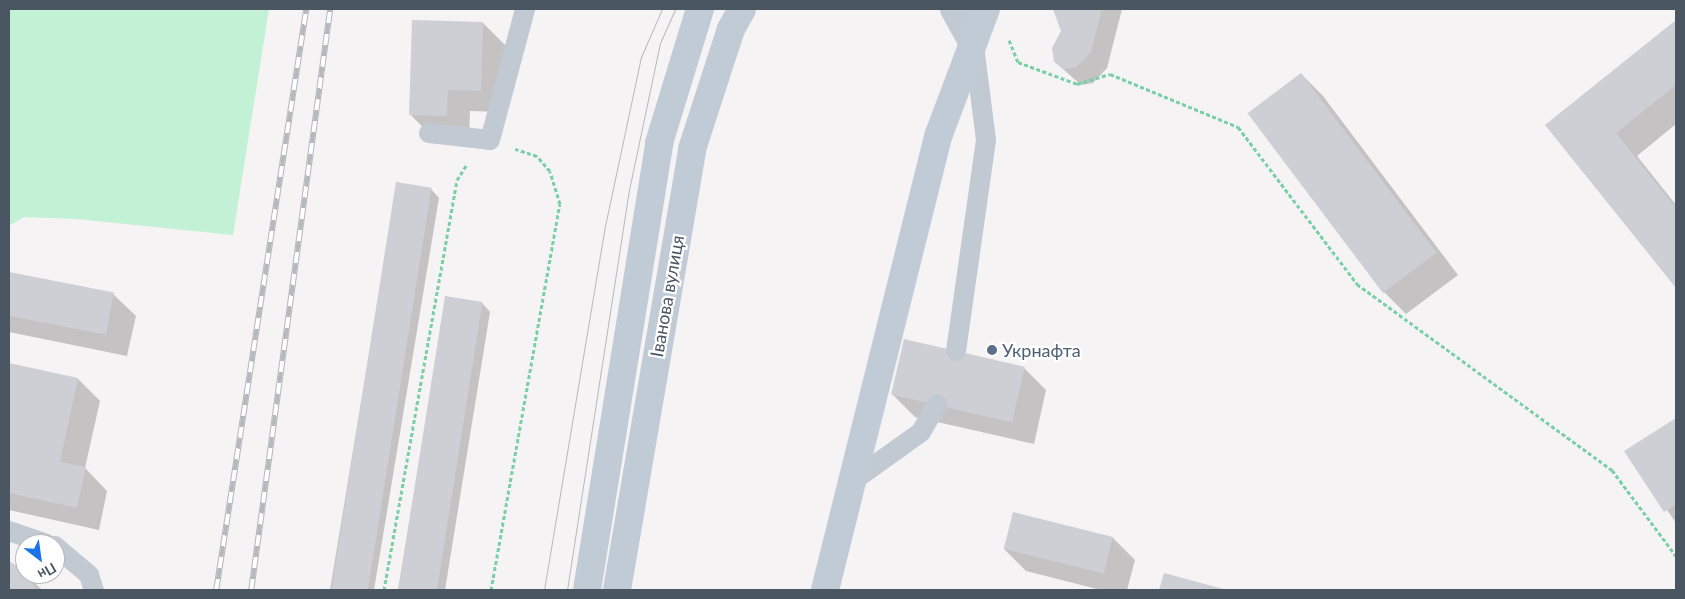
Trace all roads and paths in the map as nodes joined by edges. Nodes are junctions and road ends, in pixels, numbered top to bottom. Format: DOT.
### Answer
graph roads {
  1 [pos="525,9"];
  2 [pos="700,9"];
  3 [pos="742,9"];
  4 [pos="954,9"];
  5 [pos="986,9"];
  6 [pos="1006,34"];
  7 [pos="974,42"];
  8 [pos="429,134"];
  9 [pos="490,140"];
  10 [pos="956,351"];
  11 [pos="937,404"];
  12 [pos="854,480"];
  13 [pos="65,555"];
  14 [pos="1676,556"];
  15 [pos="94,590"];
  16 [pos="384,590"];
  17 [pos="491,590"];
  18 [pos="587,590"];
  19 [pos="618,590"];
  20 [pos="825,590"];
  1 -- 9 [label="lane"];
  2 -- 18 [label="main road, Іванова вулиця"];
  3 -- 19 [label="main road, Іванова вулиця"];
  4 -- 7 [label="street"];
  5 -- 7 [label="main road"];
  6 -- 14 [label="path"];
  7 -- 10 [label="lane"];
  7 -- 12 [label="main road"];
  8 -- 9 [label="lane"];
  9 -- 16 [label="path"];
  9 -- 17 [label="path"];
  11 -- 12 [label="lane"];
  12 -- 20 [label="main road"];
  13 -- 15 [label="lane"];
}
